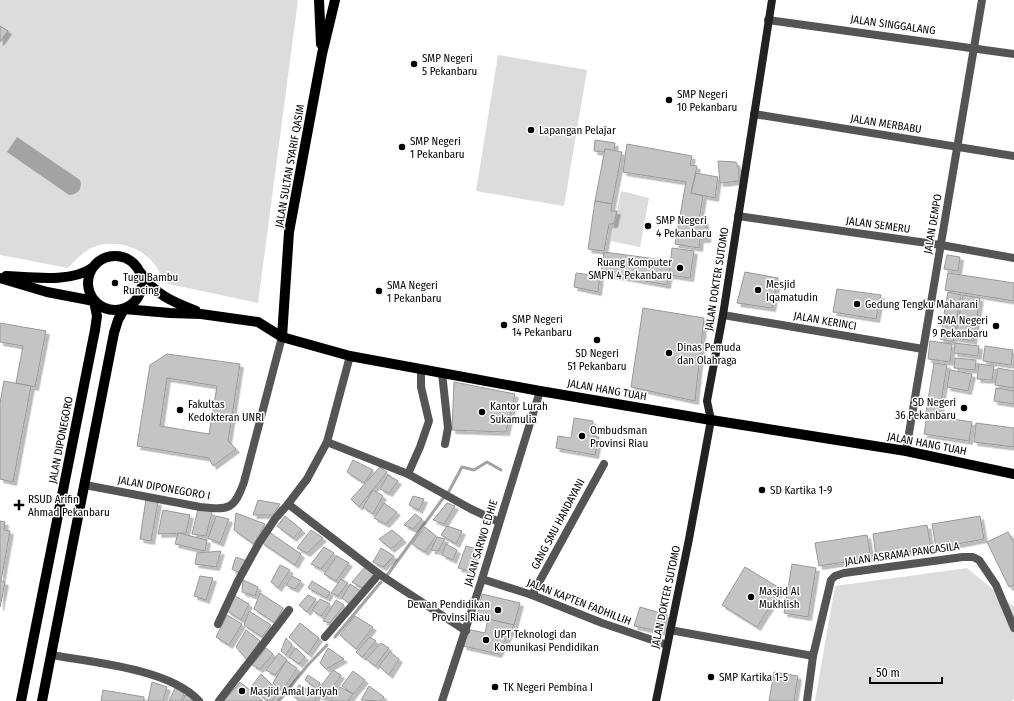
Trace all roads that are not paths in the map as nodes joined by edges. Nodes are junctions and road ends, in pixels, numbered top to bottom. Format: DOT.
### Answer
graph roads {
  1 [pos="319,0"];
  2 [pos="335,0"];
  3 [pos="772,0"];
  4 [pos="982,0"];
  5 [pos="768,20"];
  6 [pos="974,47"];
  7 [pos="322,54"];
  8 [pos="1014,54"];
  9 [pos="754,114"];
  10 [pos="957,147"];
  11 [pos="1014,156"];
  12 [pos="738,216"];
  13 [pos="941,245"];
  14 [pos="1014,258"];
  15 [pos="92,268"];
  16 [pos="140,271"];
  17 [pos="0,277"];
  18 [pos="94,301"];
  19 [pos="124,309"];
  20 [pos="201,314"];
  21 [pos="723,315"];
  22 [pos="282,338"];
  23 [pos="923,349"];
  24 [pos="350,356"];
  25 [pos="422,369"];
  26 [pos="442,373"];
  27 [pos="540,391"];
  28 [pos="711,420"];
  29 [pos="327,442"];
  30 [pos="445,444"];
  31 [pos="906,451"];
  32 [pos="604,464"];
  33 [pos="408,474"];
  34 [pos="1014,474"];
  35 [pos="84,485"];
  36 [pos="288,504"];
  37 [pos="499,522"];
  38 [pos="379,574"];
  39 [pos="482,579"];
  40 [pos="532,595"];
  41 [pos="289,610"];
  42 [pos="218,624"];
  43 [pos="1014,628"];
  44 [pos="670,630"];
  45 [pos="466,631"];
  46 [pos="325,637"];
  47 [pos="667,645"];
  48 [pos="51,655"];
  49 [pos="813,656"];
  50 [pos="21,701"];
  51 [pos="42,701"];
  52 [pos="199,701"];
  53 [pos="219,701"];
  54 [pos="442,701"];
  55 [pos="656,701"];
  56 [pos="807,701"];
  1 -- 7 [label="main road"];
  2 -- 7 [label="main road, JALAN SULTAN SYARIF QASIM"];
  3 -- 5 [label="main road, JALAN DOKTER SUTOMO"];
  4 -- 6 [label="street, JALAN DEMPO"];
  5 -- 6 [label="street, JALAN SINGGALANG"];
  5 -- 9 [label="main road, JALAN DOKTER SUTOMO"];
  6 -- 8 [label="street, JALAN SINGGALANG"];
  6 -- 10 [label="street, JALAN DEMPO"];
  7 -- 22 [label="main road, JALAN SULTAN SYARIF QASIM"];
  9 -- 10 [label="street, JALAN MERBABU"];
  9 -- 12 [label="main road, JALAN DOKTER SUTOMO"];
  10 -- 11 [label="street, JALAN MERBABU"];
  10 -- 13 [label="street, JALAN DEMPO"];
  12 -- 13 [label="street, JALAN SEMERU"];
  12 -- 21 [label="main road, JALAN DOKTER SUTOMO"];
  13 -- 14 [label="street, JALAN SEMERU"];
  13 -- 23 [label="street, JALAN DEMPO"];
  15 -- 16 [label="main road"];
  15 -- 17 [label="main road"];
  15 -- 18 [label="main road"];
  16 -- 19 [label="main road"];
  16 -- 20 [label="main road, JALAN HANG TUAH"];
  17 -- 18 [label="main road"];
  18 -- 19 [label="main road"];
  18 -- 50 [label="main road, JALAN DIPONEGORO"];
  19 -- 20 [label="main road, JALAN HANG TUAH"];
  19 -- 35 [label="main road"];
  20 -- 22 [label="main road, JALAN HANG TUAH"];
  21 -- 23 [label="street, JALAN KERINCI"];
  21 -- 28 [label="main road, JALAN DOKTER SUTOMO"];
  22 -- 24 [label="main road, JALAN HANG TUAH"];
  22 -- 35 [label="street, JALAN DIPONEGORO I"];
  23 -- 31 [label="street, JALAN DEMPO"];
  24 -- 25 [label="main road, JALAN HANG TUAH"];
  24 -- 29 [label="street"];
  25 -- 26 [label="main road, JALAN HANG TUAH"];
  25 -- 33 [label="street"];
  26 -- 27 [label="main road, JALAN HANG TUAH"];
  26 -- 30 [label="street"];
  27 -- 28 [label="main road, JALAN HANG TUAH"];
  27 -- 37 [label="street, JALAN SARWO EDHIE"];
  28 -- 31 [label="main road, JALAN HANG TUAH"];
  28 -- 44 [label="main road, JALAN DOKTER SUTOMO"];
  29 -- 33 [label="street"];
  29 -- 36 [label="street"];
  31 -- 34 [label="main road, JALAN HANG TUAH"];
  32 -- 40 [label="street, GANG SMU HANDAYANI"];
  33 -- 37 [label="street"];
  35 -- 48 [label="main road"];
  36 -- 38 [label="street"];
  36 -- 42 [label="street"];
  37 -- 39 [label="street, JALAN SARWO EDHIE"];
  38 -- 45 [label="street"];
  38 -- 46 [label="street"];
  39 -- 40 [label="street, JALAN KAPTEN FADHILLIH"];
  39 -- 45 [label="street, JALAN SARWO EDHIE"];
  40 -- 47 [label="street, JALAN KAPTEN FADHILLIH"];
  41 -- 53 [label="street"];
  43 -- 49 [label="street, JALAN ASRAMA PANCASILA"];
  44 -- 47 [label="main road, JALAN DOKTER SUTOMO"];
  44 -- 49 [label="street"];
  45 -- 54 [label="street, JALAN SARWO EDHIE"];
  47 -- 55 [label="main road, JALAN DOKTER SUTOMO"];
  48 -- 51 [label="main road"];
  48 -- 52 [label="street"];
  49 -- 56 [label="street, JALAN ASRAMA PANCASILA"];
}
